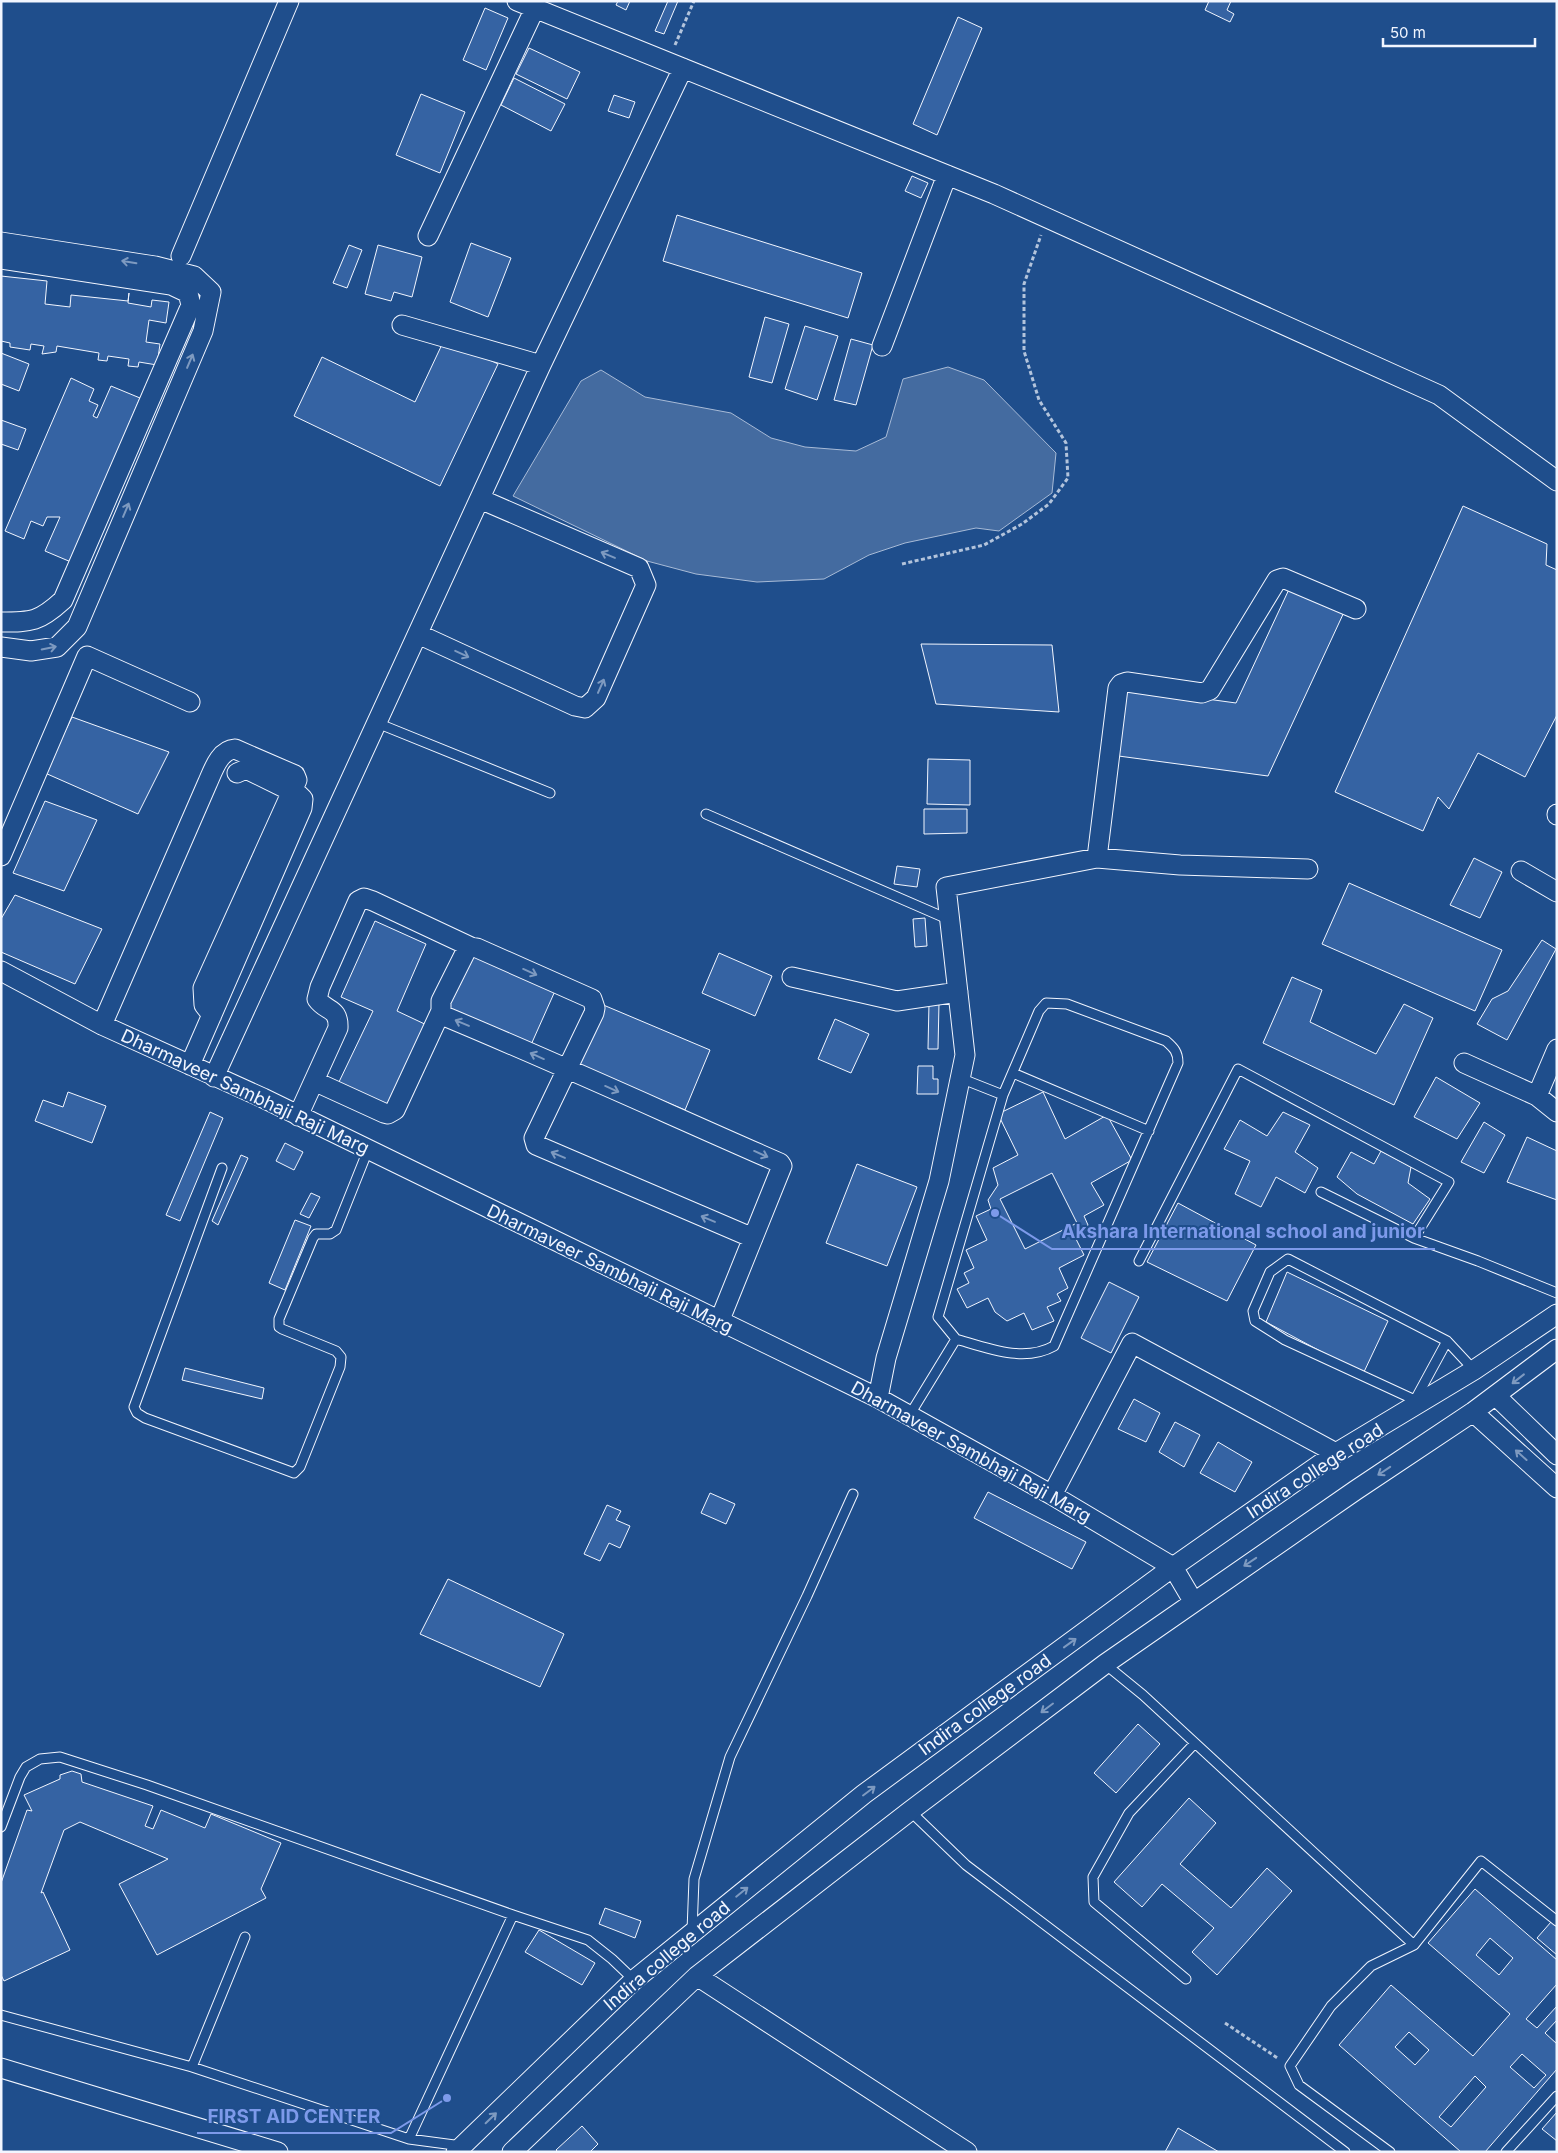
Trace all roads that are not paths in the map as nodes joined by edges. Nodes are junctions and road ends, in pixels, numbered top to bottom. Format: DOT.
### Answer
graph roads {
  1 [pos="289,1"];
  2 [pos="518,1"];
  3 [pos="535,8"];
  4 [pos="675,65"];
  5 [pos="947,175"];
  6 [pos="428,236"];
  7 [pos="1,242"];
  8 [pos="181,256"];
  9 [pos="1,259"];
  10 [pos="402,325"];
  11 [pos="882,346"];
  12 [pos="541,365"];
  13 [pos="1557,481"];
  14 [pos="480,499"];
  15 [pos="1356,608"];
  16 [pos="1,622"];
  17 [pos="418,634"];
  18 [pos="1,647"];
  19 [pos="190,702"];
  20 [pos="377,723"];
  21 [pos="237,773"];
  22 [pos="291,791"];
  23 [pos="550,793"];
  24 [pos="706,814"];
  25 [pos="1,856"];
  26 [pos="1097,858"];
  27 [pos="1308,870"];
  28 [pos="1520,871"];
  29 [pos="1557,892"];
  30 [pos="950,920"];
  31 [pos="471,947"];
  32 [pos="1,971"];
  33 [pos="792,978"];
  34 [pos="958,992"];
  35 [pos="441,1011"];
  36 [pos="102,1025"];
  37 [pos="1557,1049"];
  38 [pos="1464,1063"];
  39 [pos="190,1065"];
  40 [pos="568,1069"];
  41 [pos="1012,1073"];
  42 [pos="214,1077"];
  43 [pos="960,1078"];
  44 [pos="314,1081"];
  45 [pos="1003,1095"];
  46 [pos="1537,1096"];
  47 [pos="1557,1112"];
  48 [pos="298,1116"];
  49 [pos="1149,1131"];
  50 [pos="368,1150"];
  51 [pos="222,1168"];
  52 [pos="1321,1192"];
  53 [pos="752,1238"];
  54 [pos="1414,1238"];
  55 [pos="1138,1261"];
  56 [pos="1557,1293"];
  57 [pos="1557,1314"];
  58 [pos="719,1322"];
  59 [pos="956,1339"];
  60 [pos="1447,1341"];
  61 [pos="1557,1349"];
  62 [pos="1474,1370"];
  63 [pos="1496,1396"];
  64 [pos="878,1398"];
  65 [pos="1473,1412"];
  66 [pos="909,1416"];
  67 [pos="1336,1454"];
  68 [pos="1557,1455"];
  69 [pos="1557,1488"];
  70 [pos="853,1494"];
  71 [pos="1052,1495"];
  72 [pos="1173,1567"];
  73 [pos="1193,1601"];
  74 [pos="1105,1664"];
  75 [pos="1195,1743"];
  76 [pos="910,1811"];
  77 [pos="1,1827"];
  78 [pos="513,1915"];
  79 [pos="1557,1920"];
  80 [pos="692,1932"];
  81 [pos="245,1937"];
  82 [pos="1414,1945"];
  83 [pos="697,1976"];
  84 [pos="1186,1979"];
  85 [pos="634,1980"];
  86 [pos="1,2015"];
  87 [pos="192,2067"];
  88 [pos="1,2068"];
  89 [pos="1557,2096"];
  90 [pos="409,2139"];
  91 [pos="459,2149"];
  92 [pos="515,2151"];
  93 [pos="278,2152"];
  94 [pos="967,2152"];
  95 [pos="1345,2152"];
  96 [pos="1390,2152"];
  97 [pos="1506,2152"];
  1 -- 8 [label="street"];
  2 -- 3 [label="street"];
  3 -- 4 [label="street"];
  3 -- 6 [label="street"];
  4 -- 5 [label="street"];
  4 -- 12 [label="street"];
  5 -- 11 [label="street"];
  5 -- 13 [label="street"];
  18 -- 7 [label="street, one-way"];
  9 -- 16 [label="street"];
  10 -- 12 [label="street"];
  12 -- 14 [label="street"];
  14 -- 17 [label="street"];
  17 -- 14 [label="street, one-way"];
  15 -- 26 [label="street"];
  17 -- 20 [label="street"];
  19 -- 25 [label="street"];
  20 -- 23 [label="lane"];
  20 -- 42 [label="street"];
  21 -- 22 [label="street"];
  22 -- 36 [label="street"];
  22 -- 39 [label="street"];
  24 -- 30 [label="lane"];
  26 -- 27 [label="street"];
  26 -- 30 [label="street"];
  28 -- 29 [label="street"];
  30 -- 34 [label="street"];
  31 -- 35 [label="street"];
  31 -- 40 [label="street, one-way"];
  31 -- 44 [label="street"];
  32 -- 36 [label="street, Dharmaveer Sambhaji Raji Marg"];
  33 -- 34 [label="street"];
  34 -- 43 [label="street"];
  40 -- 35 [label="street, one-way"];
  35 -- 44 [label="street"];
  36 -- 39 [label="street, Dharmaveer Sambhaji Raji Marg"];
  37 -- 46 [label="street"];
  38 -- 46 [label="street"];
  39 -- 42 [label="street, Dharmaveer Sambhaji Raji Marg"];
  40 -- 53 [label="street, one-way"];
  53 -- 40 [label="street, one-way"];
  41 -- 45 [label="lane"];
  41 -- 49 [label="lane"];
  41 -- 49 [label="lane"];
  42 -- 48 [label="street, Dharmaveer Sambhaji Raji Marg"];
  43 -- 45 [label="lane"];
  43 -- 64 [label="street"];
  44 -- 48 [label="street"];
  45 -- 59 [label="lane"];
  46 -- 47 [label="street"];
  48 -- 50 [label="street, Dharmaveer Sambhaji Raji Marg"];
  49 -- 59 [label="lane"];
  50 -- 51 [label="lane"];
  50 -- 58 [label="street, Dharmaveer Sambhaji Raji Marg"];
  52 -- 54 [label="lane"];
  53 -- 58 [label="street"];
  54 -- 55 [label="lane"];
  54 -- 56 [label="lane"];
  57 -- 62 [label="street, Indira college road"];
  58 -- 64 [label="street, Dharmaveer Sambhaji Raji Marg"];
  59 -- 66 [label="lane"];
  60 -- 60 [label="lane"];
  60 -- 62 [label="lane"];
  61 -- 63 [label="street, Indira college road, one-way"];
  62 -- 67 [label="street, Indira college road"];
  63 -- 65 [label="street, Indira college road"];
  63 -- 68 [label="street"];
  64 -- 66 [label="street, Dharmaveer Sambhaji Raji Marg"];
  69 -- 65 [label="street, one-way"];
  65 -- 73 [label="street, Indira college road, one-way"];
  66 -- 71 [label="street, Dharmaveer Sambhaji Raji Marg"];
  67 -- 71 [label="street"];
  67 -- 72 [label="street, Indira college road"];
  70 -- 80 [label="lane"];
  71 -- 72 [label="street, Dharmaveer Sambhaji Raji Marg"];
  72 -- 73 [label="street, Dharmaveer Sambhaji Raji Marg"];
  80 -- 72 [label="street, Indira college road, one-way"];
  73 -- 74 [label="street, Indira college road"];
  74 -- 75 [label="lane"];
  74 -- 76 [label="street, Indira college road, one-way"];
  75 -- 82 [label="lane"];
  75 -- 84 [label="lane"];
  76 -- 83 [label="street, Indira college road"];
  76 -- 95 [label="lane"];
  77 -- 78 [label="lane"];
  78 -- 85 [label="lane"];
  78 -- 90 [label="lane"];
  79 -- 82 [label="lane"];
  80 -- 85 [label="street, Indira college road"];
  81 -- 87 [label="lane"];
  82 -- 96 [label="lane"];
  83 -- 92 [label="street, Indira college road"];
  83 -- 94 [label="street"];
  91 -- 85 [label="street, Indira college road, one-way"];
  86 -- 87 [label="lane"];
  87 -- 90 [label="lane"];
  88 -- 93 [label="street"];
  89 -- 97 [label="lane"];
  90 -- 91 [label="lane"];
}
